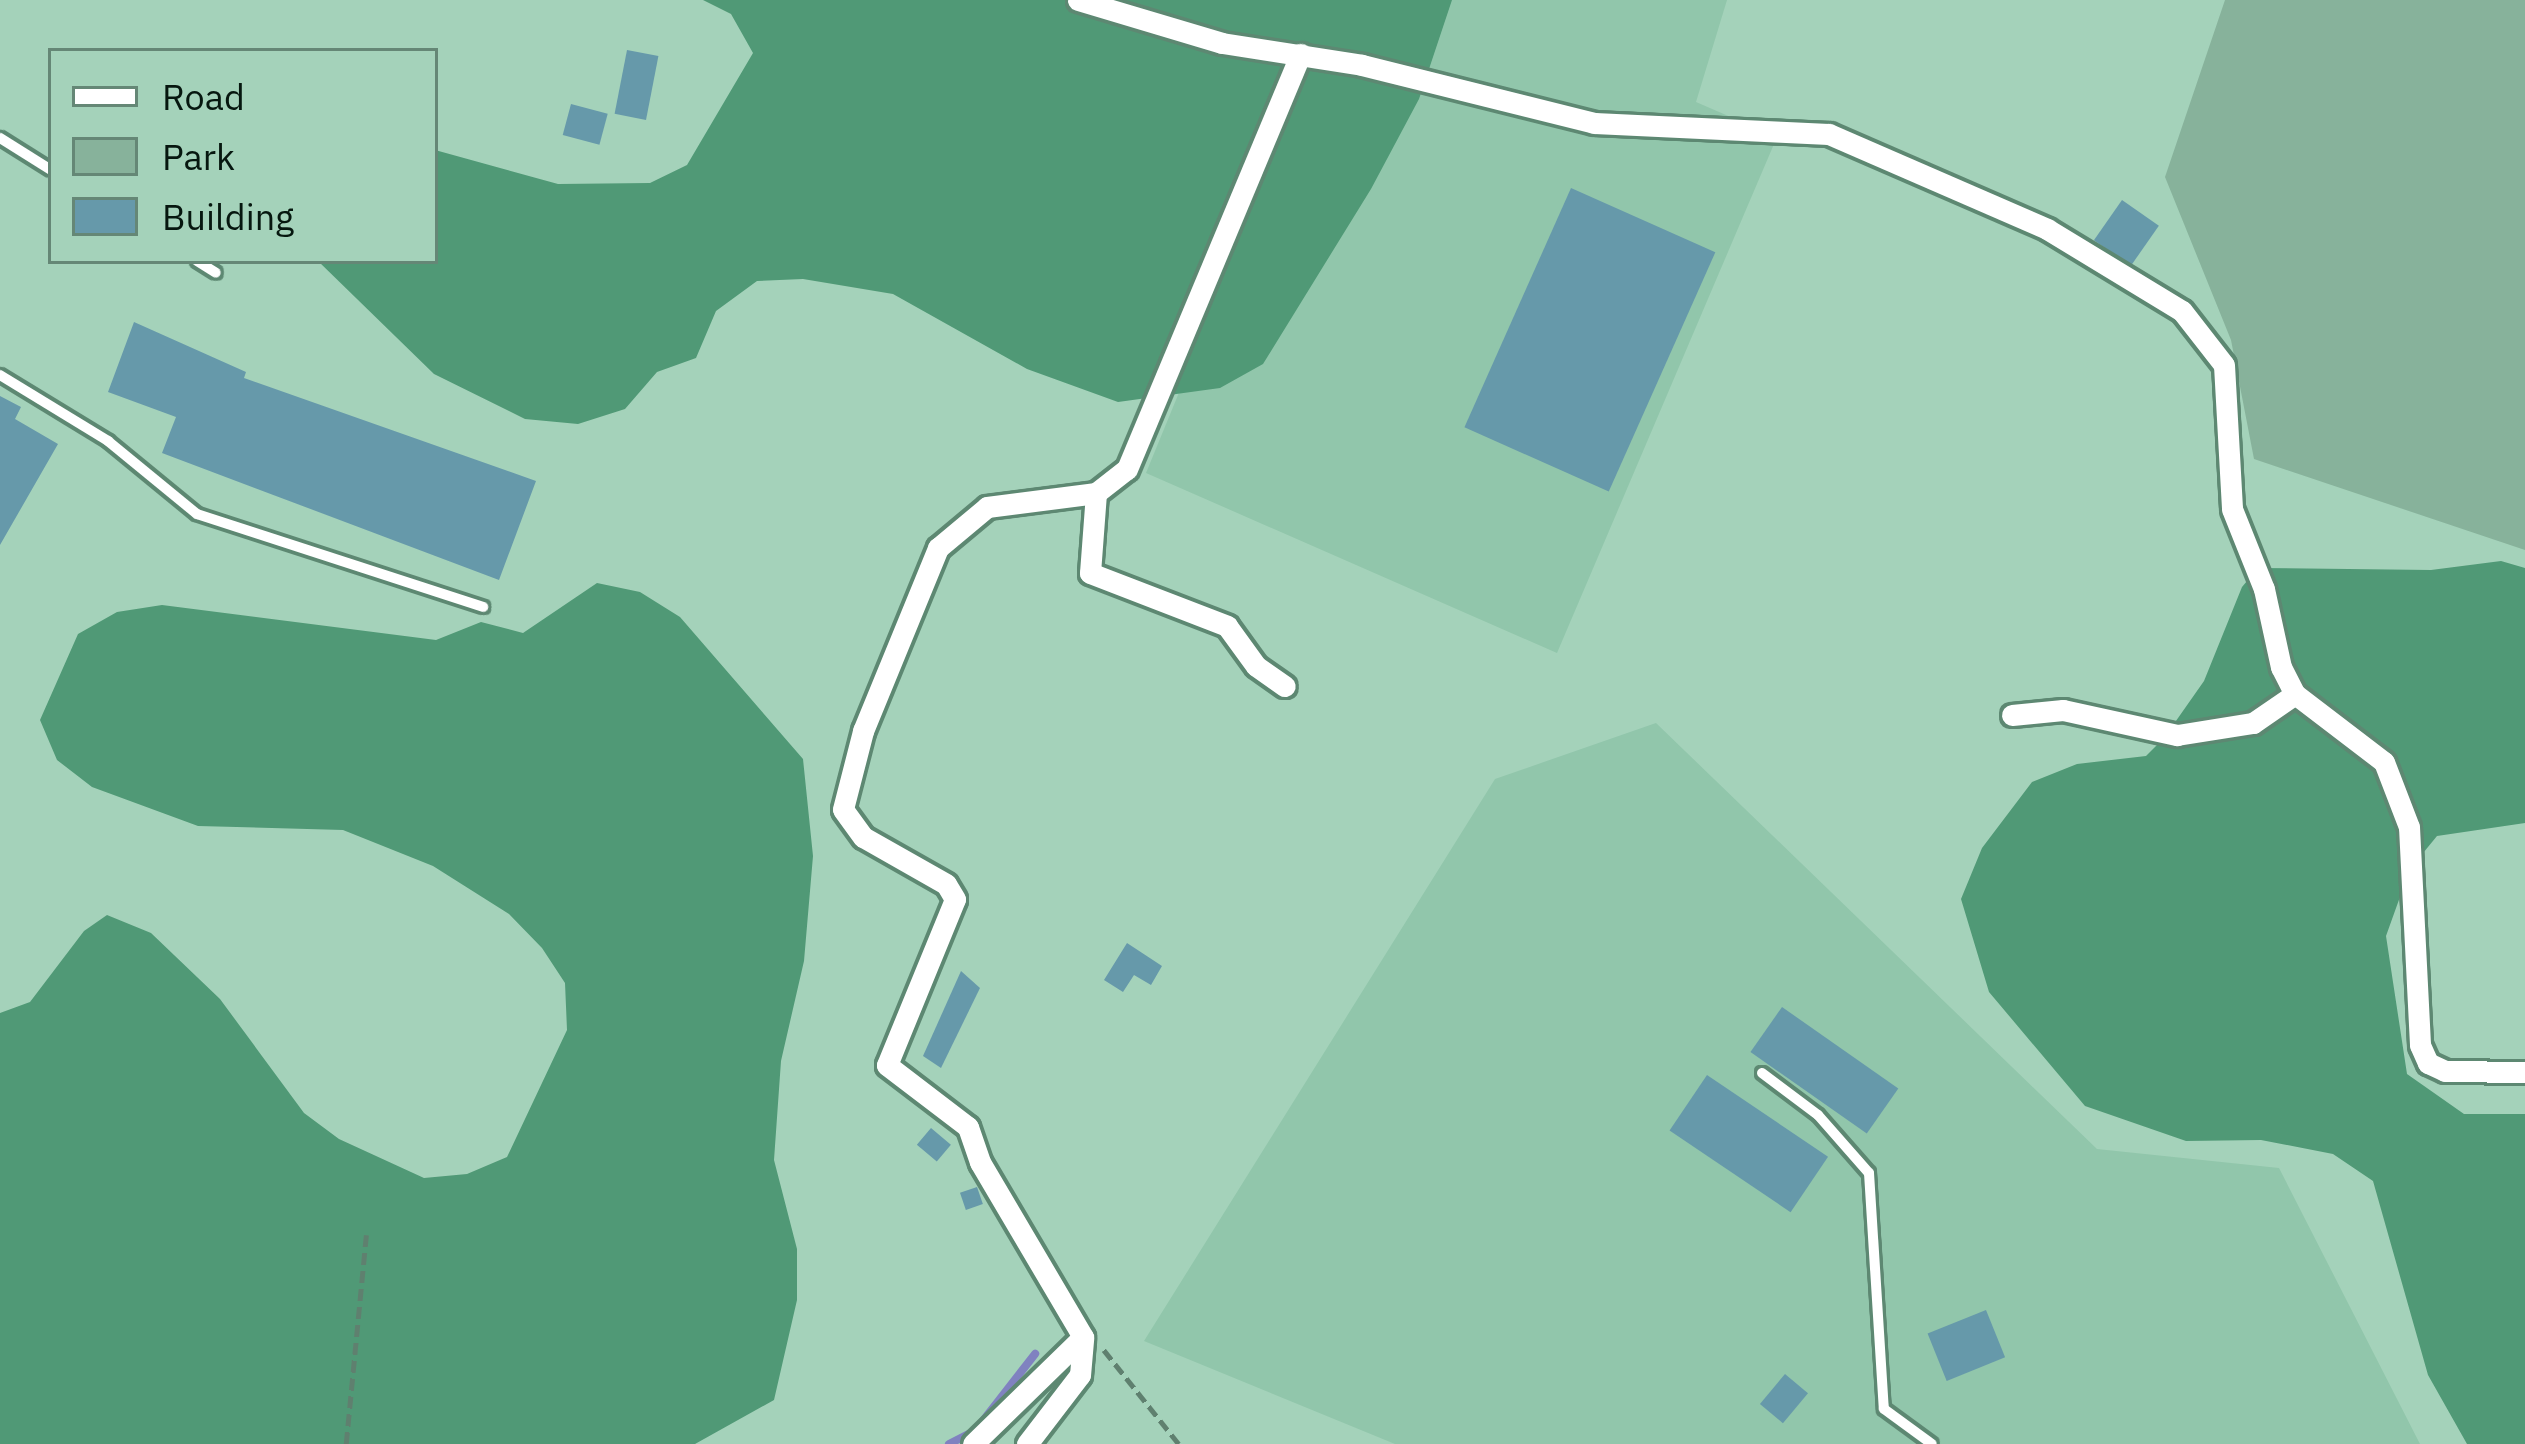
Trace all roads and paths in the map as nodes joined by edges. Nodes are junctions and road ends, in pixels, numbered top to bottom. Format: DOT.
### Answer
graph roads {
  1 [pos="1078,0"];
  2 [pos="1301,54"];
  3 [pos="0,138"];
  4 [pos="48,168"];
  5 [pos="202,264"];
  6 [pos="216,273"];
  7 [pos="0,375"];
  8 [pos="1096,493"];
  9 [pos="483,607"];
  10 [pos="1285,686"];
  11 [pos="2295,694"];
  12 [pos="2012,715"];
  13 [pos="2525,1072"];
  14 [pos="1762,1073"];
  15 [pos="366,1235"];
  16 [pos="1083,1337"];
  17 [pos="346,1444"];
  18 [pos="973,1444"];
  19 [pos="1027,1444"];
  20 [pos="1179,1444"];
  21 [pos="1932,1444"];
  1 -- 2 [label="street"];
  2 -- 8 [label="street"];
  2 -- 11 [label="street"];
  3 -- 4 [label="lane"];
  5 -- 6 [label="lane"];
  7 -- 9 [label="lane"];
  8 -- 10 [label="street"];
  8 -- 16 [label="street"];
  11 -- 12 [label="street"];
  11 -- 13 [label="street"];
  14 -- 21 [label="lane"];
  15 -- 17 [label="path"];
  16 -- 18 [label="street"];
  16 -- 19 [label="street"];
  16 -- 20 [label="path"];
}
